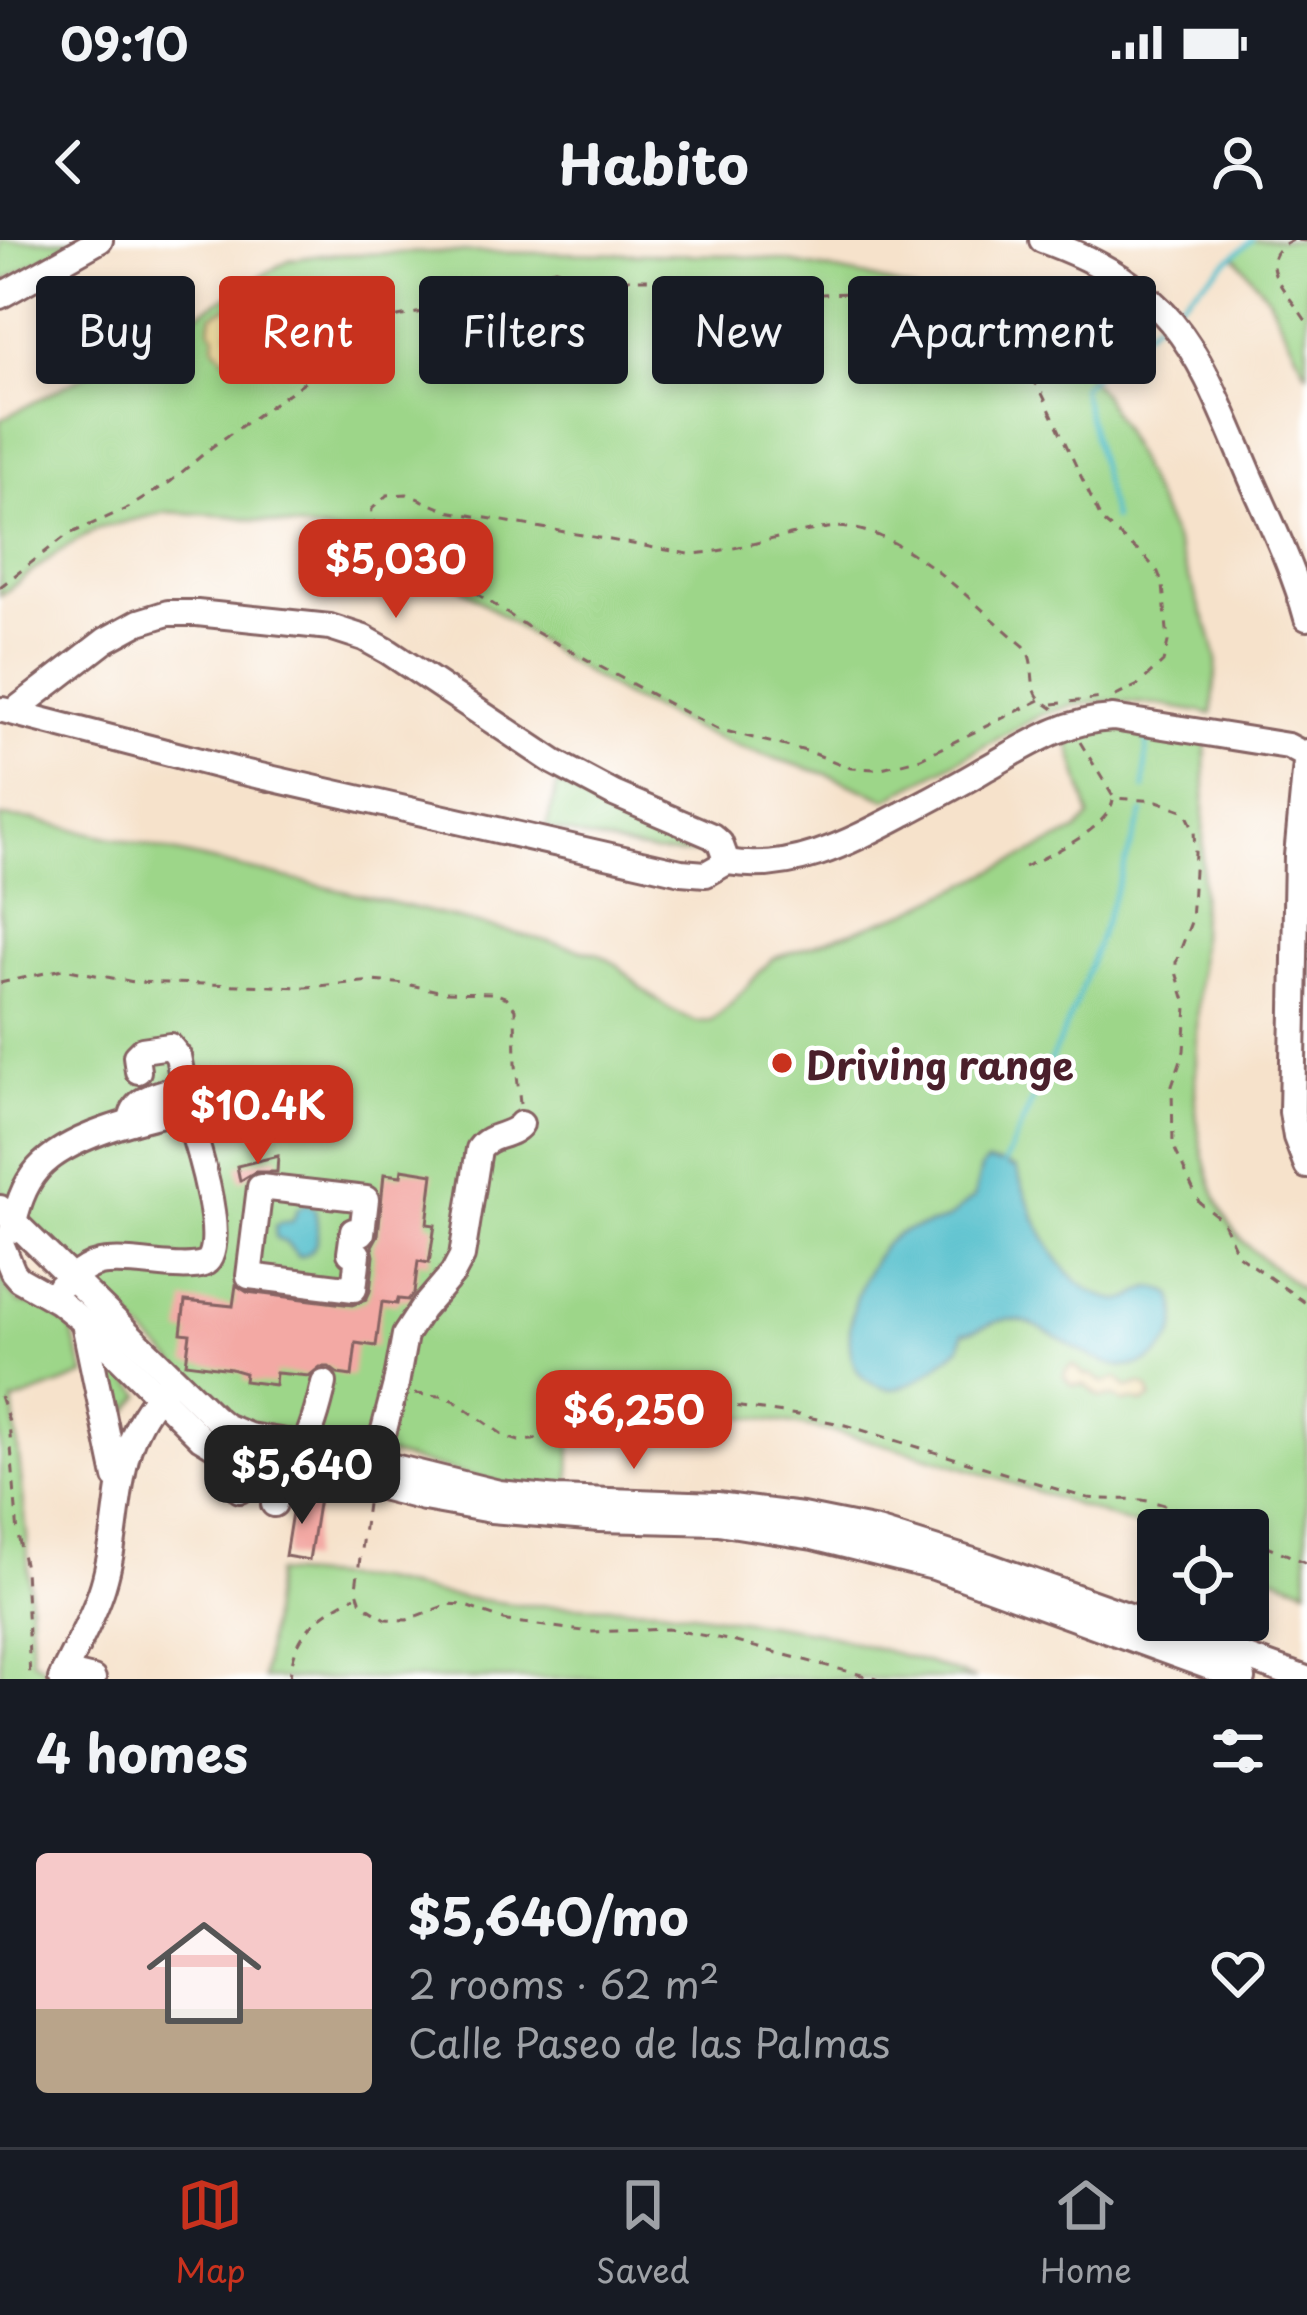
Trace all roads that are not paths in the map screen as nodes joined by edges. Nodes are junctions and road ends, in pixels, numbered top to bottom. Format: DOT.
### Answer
graph roads {
  1 [pos="100,240"];
  2 [pos="1042,240"];
  3 [pos="0,296"];
  4 [pos="1307,618"];
  5 [pos="7,711"];
  6 [pos="1303,750"];
  7 [pos="728,862"];
  8 [pos="138,1071"];
  9 [pos="121,1124"];
  10 [pos="521,1124"];
  11 [pos="1307,1166"];
  12 [pos="260,1186"];
  13 [pos="5,1232"];
  14 [pos="72,1280"];
  15 [pos="43,1293"];
  16 [pos="83,1321"];
  17 [pos="324,1383"];
  18 [pos="167,1386"];
  19 [pos="300,1455"];
  20 [pos="243,1459"];
  21 [pos="372,1474"];
  22 [pos="118,1488"];
  23 [pos="240,1490"];
  24 [pos="274,1504"];
  25 [pos="62,1676"];
  26 [pos="93,1679"];
  27 [pos="1243,1679"];
  28 [pos="1306,1679"];
  1 -- 3 [label="street"];
  2 -- 4 [label="street"];
  5 -- 7 [label="street"];
  5 -- 7 [label="street"];
  6 -- 7 [label="street"];
  6 -- 11 [label="street"];
  8 -- 9 [label="street"];
  9 -- 13 [label="street"];
  9 -- 14 [label="street"];
  10 -- 21 [label="street"];
  12 -- 12 [label="street"];
  13 -- 14 [label="street"];
  13 -- 15 [label="street"];
  14 -- 15 [label="street"];
  14 -- 18 [label="street"];
  15 -- 16 [label="street"];
  16 -- 18 [label="street"];
  16 -- 22 [label="street"];
  17 -- 19 [label="street"];
  18 -- 19 [label="street"];
  18 -- 20 [label="street"];
  18 -- 22 [label="street"];
  19 -- 20 [label="street"];
  19 -- 21 [label="street"];
  19 -- 24 [label="street"];
  20 -- 23 [label="street"];
  21 -- 27 [label="street"];
  21 -- 28 [label="street"];
  22 -- 25 [label="street"];
  25 -- 26 [label="street"];
}
